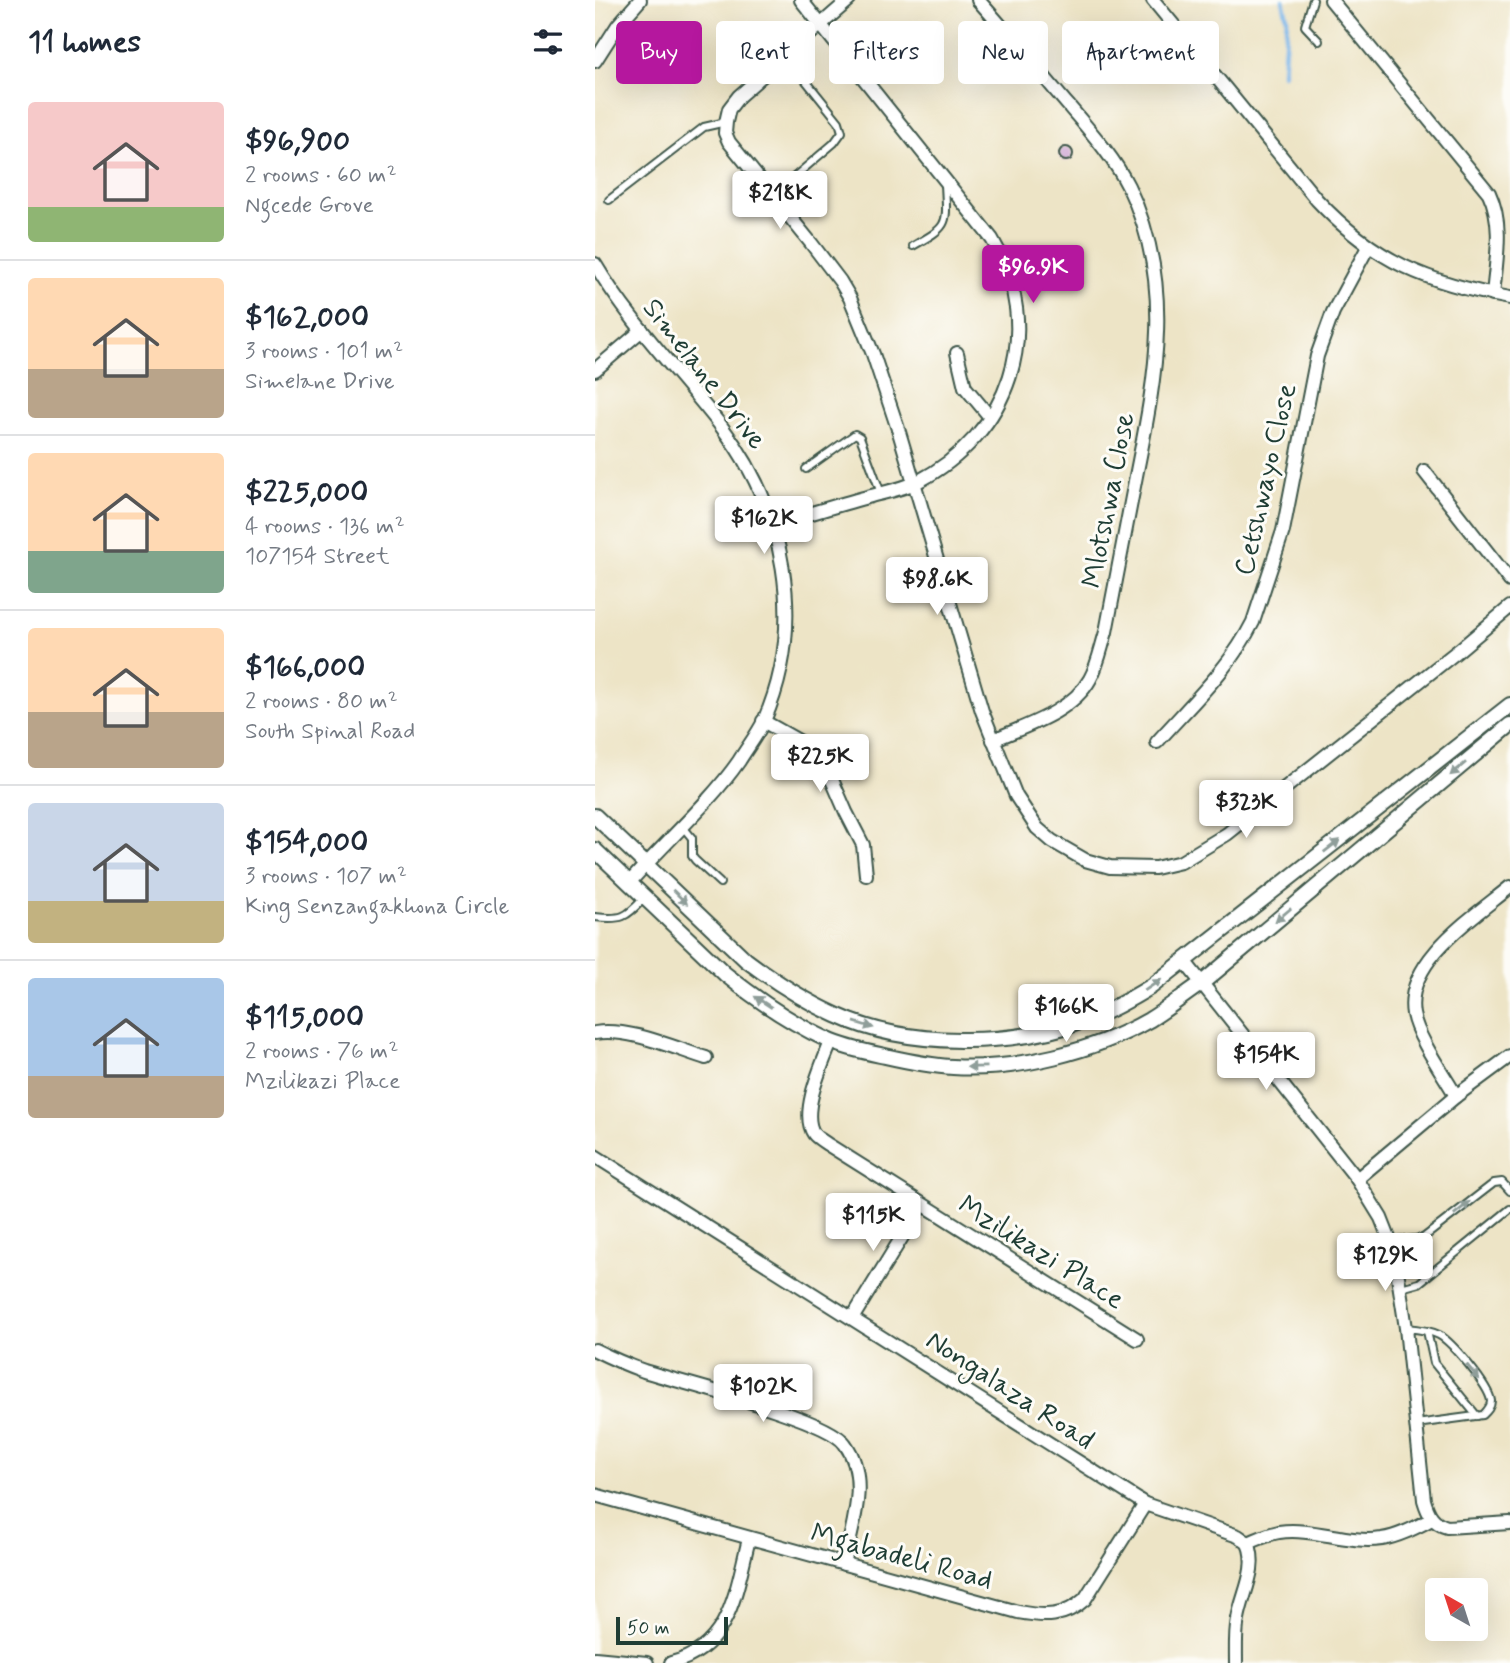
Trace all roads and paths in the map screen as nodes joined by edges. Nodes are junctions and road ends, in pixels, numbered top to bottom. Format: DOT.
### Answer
graph roads {
  1 [pos="640,0"];
  2 [pos="801,0"];
  3 [pos="849,0"];
  4 [pos="978,0"];
  5 [pos="1153,0"];
  6 [pos="1313,0"];
  7 [pos="1339,3"];
  8 [pos="821,24"];
  9 [pos="815,29"];
  10 [pos="1319,41"];
  11 [pos="595,61"];
  12 [pos="752,84"];
  13 [pos="808,84"];
  14 [pos="726,122"];
  15 [pos="793,177"];
  16 [pos="945,178"];
  17 [pos="610,200"];
  18 [pos="913,246"];
  19 [pos="1369,247"];
  20 [pos="595,264"];
  21 [pos="1493,295"];
  22 [pos="1510,298"];
  23 [pos="642,330"];
  24 [pos="957,353"];
  25 [pos="595,370"];
  26 [pos="990,417"];
  27 [pos="806,469"];
  28 [pos="1424,471"];
  29 [pos="914,484"];
  30 [pos="881,493"];
  31 [pos="773,524"];
  32 [pos="1510,582"];
  33 [pos="1509,611"];
  34 [pos="1510,705"];
  35 [pos="763,722"];
  36 [pos="1510,725"];
  37 [pos="993,740"];
  38 [pos="1157,741"];
  39 [pos="595,816"];
  40 [pos="681,826"];
  41 [pos="595,850"];
  42 [pos="646,864"];
  43 [pos="866,875"];
  44 [pos="629,883"];
  45 [pos="720,883"];
  46 [pos="1510,887"];
  47 [pos="645,898"];
  48 [pos="595,917"];
  49 [pos="1185,962"];
  50 [pos="1202,983"];
  51 [pos="595,1033"];
  52 [pos="831,1042"];
  53 [pos="1510,1056"];
  54 [pos="706,1058"];
  55 [pos="1456,1096"];
  56 [pos="595,1156"];
  57 [pos="1357,1180"];
  58 [pos="1510,1191"];
  59 [pos="921,1206"];
  60 [pos="1510,1209"];
  61 [pos="1391,1242"];
  62 [pos="1401,1288"];
  63 [pos="853,1317"];
  64 [pos="1406,1328"];
  65 [pos="1427,1331"];
  66 [pos="1137,1339"];
  67 [pos="595,1350"];
  68 [pos="1477,1416"];
  69 [pos="1416,1424"];
  70 [pos="595,1495"];
  71 [pos="1145,1504"];
  72 [pos="1432,1519"];
  73 [pos="1510,1523"];
  74 [pos="749,1539"];
  75 [pos="1248,1543"];
  76 [pos="844,1564"];
  77 [pos="595,1658"];
  78 [pos="694,1660"];
  79 [pos="646,1663"];
  80 [pos="671,1663"];
  81 [pos="1236,1663"];
  1 -- 11 [label="street"];
  2 -- 8 [label="street"];
  3 -- 8 [label="street"];
  4 -- 37 [label="street, Mlotshwa Close"];
  5 -- 19 [label="street"];
  6 -- 10 [label="lane"];
  7 -- 21 [label="street"];
  8 -- 9 [label="street"];
  8 -- 16 [label="street"];
  12 -- 14 [label="street"];
  13 -- 15 [label="lane"];
  14 -- 17 [label="lane"];
  14 -- 29 [label="street"];
  16 -- 18 [label="lane"];
  16 -- 26 [label="street"];
  19 -- 21 [label="street"];
  19 -- 38 [label="street, Cetshwayo Close"];
  20 -- 23 [label="street, Simelane Drive"];
  21 -- 22 [label="street"];
  23 -- 25 [label="street"];
  23 -- 31 [label="street, Simelane Drive"];
  24 -- 26 [label="street"];
  26 -- 29 [label="street"];
  27 -- 30 [label="lane"];
  28 -- 32 [label="street"];
  29 -- 30 [label="street"];
  29 -- 37 [label="street"];
  30 -- 31 [label="street"];
  31 -- 35 [label="street, Simelane Drive"];
  33 -- 37 [label="street"];
  49 -- 34 [label="street, one-way"];
  35 -- 40 [label="street, Simelane Drive"];
  35 -- 43 [label="street"];
  36 -- 50 [label="street, one-way"];
  39 -- 42 [label="street"];
  40 -- 42 [label="street, Simelane Drive"];
  40 -- 45 [label="lane"];
  41 -- 44 [label="street"];
  42 -- 44 [label="street, Simelane Drive"];
  42 -- 49 [label="street, one-way"];
  44 -- 47 [label="street"];
  46 -- 55 [label="street"];
  47 -- 48 [label="lane"];
  52 -- 47 [label="street, one-way"];
  49 -- 50 [label="street"];
  50 -- 52 [label="street, one-way"];
  50 -- 57 [label="street"];
  51 -- 54 [label="street"];
  52 -- 59 [label="street, Mzilikazi Place"];
  53 -- 55 [label="street"];
  55 -- 57 [label="street"];
  56 -- 63 [label="street, Nongalaza Road"];
  57 -- 61 [label="street"];
  61 -- 58 [label="lane, one-way"];
  59 -- 63 [label="street, Mzilikazi Place"];
  59 -- 66 [label="street, Mzilikazi Place"];
  60 -- 62 [label="lane"];
  61 -- 62 [label="street"];
  62 -- 64 [label="street"];
  63 -- 71 [label="street, Nongalaza Road"];
  64 -- 65 [label="lane"];
  64 -- 69 [label="street"];
  65 -- 68 [label="lane"];
  65 -- 68 [label="lane, one-way"];
  67 -- 76 [label="street"];
  68 -- 69 [label="lane"];
  69 -- 72 [label="street"];
  70 -- 74 [label="street, Mgabadeli Road"];
  71 -- 75 [label="street, Nongalaza Road"];
  71 -- 76 [label="street, Mgabadeli Road"];
  72 -- 73 [label="street"];
  72 -- 75 [label="street"];
  74 -- 76 [label="street, Mgabadeli Road"];
  74 -- 78 [label="street"];
  75 -- 81 [label="street"];
  77 -- 79 [label="street"];
  78 -- 80 [label="street"];
}
